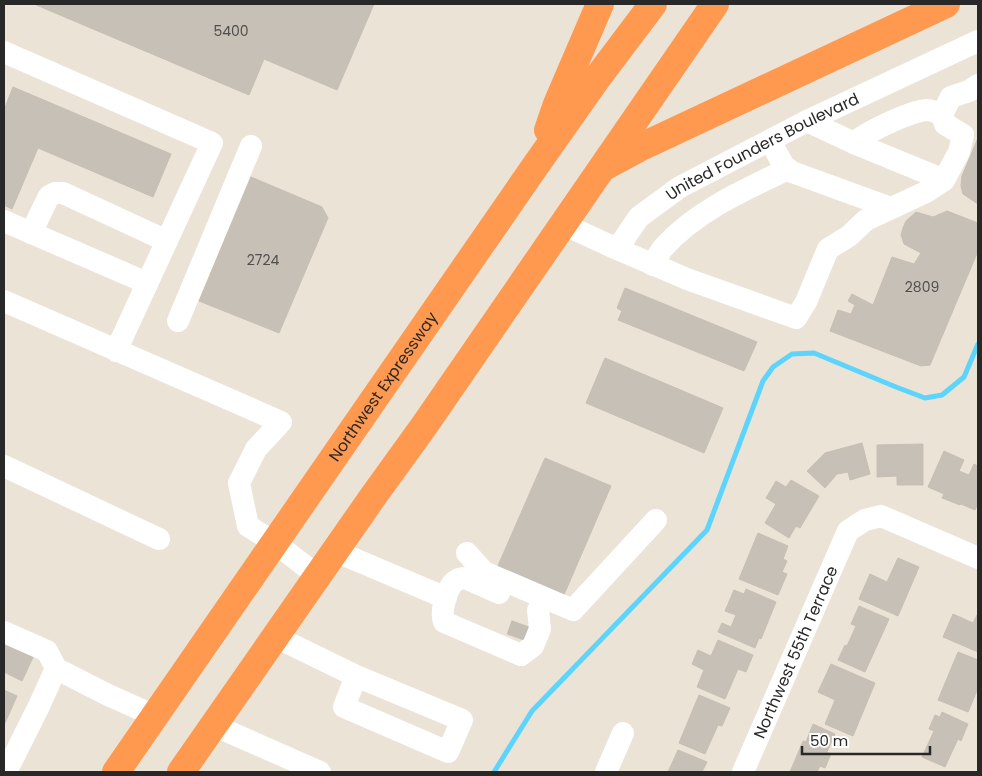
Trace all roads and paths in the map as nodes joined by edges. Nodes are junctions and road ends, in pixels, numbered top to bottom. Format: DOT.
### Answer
graph roads {
  1 [pos="600,4"];
  2 [pos="653,4"];
  3 [pos="715,4"];
  4 [pos="946,4"];
  5 [pos="978,41"];
  6 [pos="4,52"];
  7 [pos="978,85"];
  8 [pos="942,114"];
  9 [pos="807,121"];
  10 [pos="770,140"];
  11 [pos="854,143"];
  12 [pos="251,146"];
  13 [pos="536,165"];
  14 [pos="601,169"];
  15 [pos="788,169"];
  16 [pos="944,180"];
  17 [pos="891,208"];
  18 [pos="4,221"];
  19 [pos="563,224"];
  20 [pos="31,233"];
  21 [pos="167,241"];
  22 [pos="617,249"];
  23 [pos="653,265"];
  24 [pos="147,284"];
  25 [pos="4,301"];
  26 [pos="178,321"];
  27 [pos="116,351"];
  28 [pos="4,466"];
  29 [pos="656,520"];
  30 [pos="159,539"];
  31 [pos="275,543"];
  32 [pos="335,551"];
  33 [pos="467,554"];
  34 [pos="978,558"];
  35 [pos="318,576"];
  36 [pos="446,598"];
  37 [pos="4,632"];
  38 [pos="276,636"];
  39 [pos="58,672"];
  40 [pos="356,676"];
  41 [pos="155,716"];
  42 [pos="213,725"];
  43 [pos="623,733"];
  44 [pos="290,766"];
  45 [pos="6,772"];
  46 [pos="116,772"];
  47 [pos="181,772"];
  48 [pos="318,772"];
  49 [pos="606,772"];
  50 [pos="743,772"];
  1 -- 13 [label="highway"];
  2 -- 13 [label="highway, Northwest Expressway"];
  3 -- 14 [label="highway"];
  4 -- 14 [label="highway"];
  5 -- 9 [label="street, United Founders Boulevard"];
  6 -- 21 [label="street"];
  7 -- 8 [label="street"];
  8 -- 11 [label="street"];
  8 -- 16 [label="street"];
  9 -- 10 [label="street, United Founders Boulevard"];
  9 -- 11 [label="street"];
  10 -- 15 [label="street"];
  10 -- 22 [label="street, United Founders Boulevard"];
  11 -- 16 [label="street"];
  12 -- 26 [label="street"];
  13 -- 31 [label="highway, Northwest Expressway"];
  14 -- 19 [label="highway"];
  15 -- 17 [label="street"];
  15 -- 23 [label="street"];
  16 -- 17 [label="street"];
  17 -- 23 [label="street"];
  18 -- 20 [label="street"];
  19 -- 22 [label="street"];
  19 -- 32 [label="highway"];
  20 -- 21 [label="street"];
  20 -- 24 [label="street"];
  21 -- 24 [label="street"];
  22 -- 23 [label="street"];
  24 -- 27 [label="street"];
  25 -- 27 [label="street"];
  27 -- 31 [label="street"];
  28 -- 30 [label="street"];
  29 -- 33 [label="street"];
  31 -- 35 [label="street"];
  31 -- 41 [label="highway, Northwest Expressway"];
  32 -- 35 [label="highway"];
  32 -- 36 [label="street"];
  34 -- 50 [label="street, Northwest 55th Terrace"];
  35 -- 38 [label="highway"];
  36 -- 36 [label="street"];
  37 -- 39 [label="street"];
  38 -- 40 [label="street"];
  38 -- 42 [label="highway"];
  39 -- 41 [label="street"];
  39 -- 45 [label="street"];
  40 -- 40 [label="street"];
  41 -- 46 [label="highway, Northwest Expressway"];
  42 -- 44 [label="street"];
  42 -- 47 [label="highway"];
  43 -- 49 [label="street"];
  44 -- 48 [label="street"];
}
